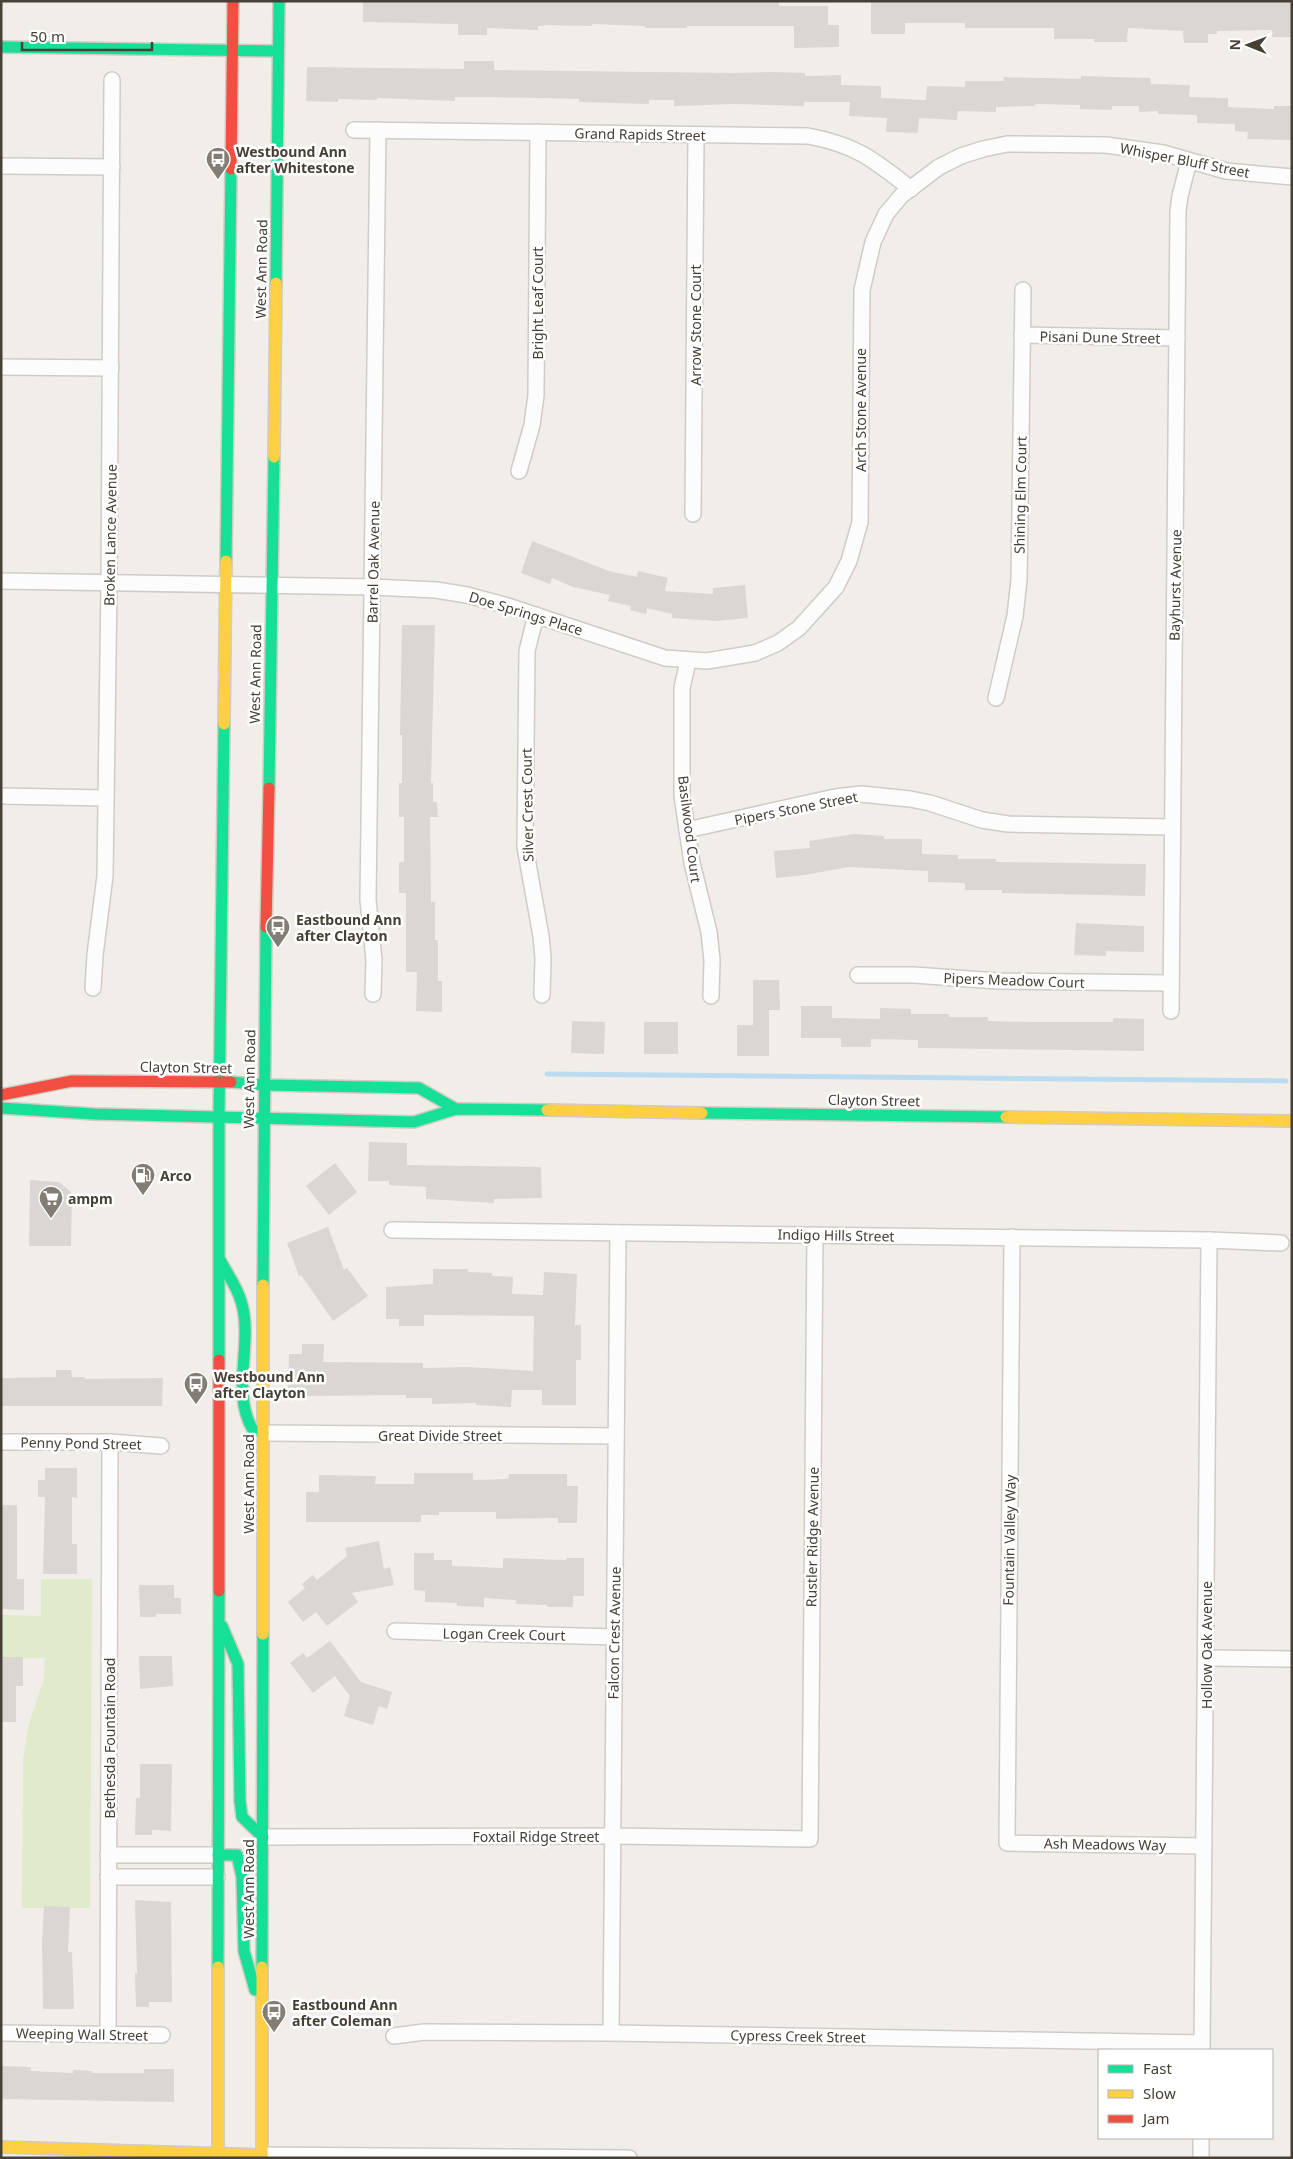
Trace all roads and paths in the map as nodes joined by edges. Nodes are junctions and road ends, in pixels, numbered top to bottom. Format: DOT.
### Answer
graph roads {
  1 [pos="233,1"];
  2 [pos="279,1"];
  3 [pos="1,47"];
  4 [pos="233,50"];
  5 [pos="278,51"];
  6 [pos="112,80"];
  7 [pos="354,130"];
  8 [pos="378,130"];
  9 [pos="538,132"];
  10 [pos="696,135"];
  11 [pos="1189,161"];
  12 [pos="1,166"];
  13 [pos="112,167"];
  14 [pos="1292,177"];
  15 [pos="910,189"];
  16 [pos="1023,290"];
  17 [pos="1022,335"];
  18 [pos="1177,338"];
  19 [pos="1,367"];
  20 [pos="111,368"];
  21 [pos="519,471"];
  22 [pos="693,514"];
  23 [pos="1,581"];
  24 [pos="109,583"];
  25 [pos="225,586"];
  26 [pos="272,587"];
  27 [pos="372,587"];
  28 [pos="536,615"];
  29 [pos="799,628"];
  30 [pos="688,661"];
  31 [pos="996,698"];
  32 [pos="1,796"];
  33 [pos="106,798"];
  34 [pos="1172,827"];
  35 [pos="687,830"];
  36 [pos="858,975"];
  37 [pos="1171,983"];
  38 [pos="94,988"];
  39 [pos="373,994"];
  40 [pos="542,995"];
  41 [pos="711,996"];
  42 [pos="1171,1011"];
  43 [pos="72,1081"];
  44 [pos="219,1082"];
  45 [pos="264,1085"];
  46 [pos="1,1095"];
  47 [pos="1,1108"];
  48 [pos="456,1109"];
  49 [pos="72,1113"];
  50 [pos="219,1116"];
  51 [pos="263,1118"];
  52 [pos="1292,1121"];
  53 [pos="392,1230"];
  54 [pos="618,1233"];
  55 [pos="815,1235"];
  56 [pos="1012,1237"];
  57 [pos="1209,1240"];
  58 [pos="1281,1243"];
  59 [pos="218,1256"];
  60 [pos="264,1434"];
  61 [pos="616,1436"];
  62 [pos="1,1442"];
  63 [pos="110,1442"];
  64 [pos="161,1446"];
  65 [pos="217,1616"];
  66 [pos="395,1631"];
  67 [pos="614,1637"];
  68 [pos="1206,1658"];
  69 [pos="1292,1659"];
  70 [pos="263,1836"];
  71 [pos="612,1836"];
  72 [pos="810,1839"];
  73 [pos="1007,1843"];
  74 [pos="1204,1846"];
  75 [pos="108,1855"];
  76 [pos="218,1855"];
  77 [pos="108,1877"];
  78 [pos="218,1877"];
  79 [pos="262,2018"];
  80 [pos="611,2032"];
  81 [pos="1,2033"];
  82 [pos="108,2034"];
  83 [pos="162,2035"];
  84 [pos="394,2036"];
  85 [pos="1202,2047"];
  86 [pos="1202,2139"];
  87 [pos="1,2147"];
  88 [pos="218,2156"];
  89 [pos="262,2156"];
  90 [pos="380,2156"];
  91 [pos="586,2158"];
  92 [pos="629,2158"];
  93 [pos="1201,2158"];
  1 -- 4 [label="main road, West Ann Road"];
  2 -- 5 [label="main road, West Ann Road"];
  3 -- 4 [label="main road"];
  4 -- 5 [label="main road"];
  4 -- 25 [label="main road, West Ann Road"];
  5 -- 26 [label="main road, West Ann Road"];
  6 -- 13 [label="street, Broken Lance Avenue"];
  7 -- 8 [label="street, Grand Rapids Street"];
  8 -- 9 [label="street, Grand Rapids Street"];
  8 -- 27 [label="street, Barrel Oak Avenue"];
  9 -- 10 [label="street, Grand Rapids Street"];
  9 -- 21 [label="street, Bright Leaf Court"];
  10 -- 15 [label="street, Grand Rapids Street"];
  10 -- 22 [label="street, Arrow Stone Court"];
  11 -- 14 [label="street, Whisper Bluff Street"];
  11 -- 15 [label="street, Whisper Bluff Street"];
  11 -- 18 [label="street, Bayhurst Avenue"];
  12 -- 13 [label="street"];
  13 -- 20 [label="street, Broken Lance Avenue"];
  15 -- 29 [label="street, Arch Stone Avenue"];
  16 -- 17 [label="street, Shining Elm Court"];
  17 -- 18 [label="street, Pisani Dune Street"];
  17 -- 31 [label="street, Shining Elm Court"];
  18 -- 34 [label="street, Bayhurst Avenue"];
  19 -- 20 [label="street"];
  20 -- 24 [label="street, Broken Lance Avenue"];
  23 -- 24 [label="street, Doe Springs Place"];
  24 -- 25 [label="street, Doe Springs Place"];
  24 -- 33 [label="street, Broken Lance Avenue"];
  25 -- 26 [label="street, Doe Springs Place"];
  25 -- 44 [label="main road, West Ann Road"];
  26 -- 27 [label="street, Doe Springs Place"];
  26 -- 45 [label="main road, West Ann Road"];
  27 -- 28 [label="street, Doe Springs Place"];
  27 -- 39 [label="street, Barrel Oak Avenue"];
  28 -- 30 [label="street, Doe Springs Place"];
  28 -- 40 [label="street, Silver Crest Court"];
  29 -- 30 [label="street, Doe Springs Place"];
  30 -- 35 [label="street, Basilwood Court"];
  32 -- 33 [label="street"];
  33 -- 38 [label="street, Broken Lance Avenue"];
  34 -- 35 [label="street, Pipers Stone Street"];
  34 -- 37 [label="street, Bayhurst Avenue"];
  35 -- 41 [label="street, Basilwood Court"];
  36 -- 37 [label="street, Pipers Meadow Court"];
  37 -- 42 [label="street, Bayhurst Avenue"];
  43 -- 44 [label="main road, Clayton Street"];
  43 -- 46 [label="main road, Clayton Street"];
  43 -- 49 [label="main road"];
  44 -- 45 [label="main road, Clayton Street"];
  44 -- 50 [label="main road, West Ann Road"];
  45 -- 48 [label="main road, Clayton Street"];
  45 -- 51 [label="main road, West Ann Road"];
  47 -- 49 [label="main road, Clayton Street"];
  48 -- 51 [label="main road, Clayton Street"];
  48 -- 52 [label="main road, Clayton Street"];
  49 -- 50 [label="main road, Clayton Street"];
  50 -- 51 [label="main road, Clayton Street"];
  50 -- 59 [label="main road, West Ann Road"];
  51 -- 60 [label="main road, West Ann Road"];
  53 -- 54 [label="street, Indigo Hills Street"];
  54 -- 55 [label="street, Indigo Hills Street"];
  54 -- 61 [label="street, Falcon Crest Avenue"];
  55 -- 56 [label="street, Indigo Hills Street"];
  55 -- 72 [label="street, Rustler Ridge Avenue"];
  56 -- 57 [label="street, Indigo Hills Street"];
  56 -- 73 [label="street, Fountain Valley Way"];
  57 -- 58 [label="street, Indigo Hills Street"];
  57 -- 68 [label="street, Hollow Oak Avenue"];
  59 -- 60 [label="main road"];
  59 -- 65 [label="main road, West Ann Road"];
  60 -- 61 [label="street, Great Divide Street"];
  60 -- 70 [label="main road, West Ann Road"];
  61 -- 67 [label="street, Falcon Crest Avenue"];
  62 -- 63 [label="street, Penny Pond Street"];
  63 -- 64 [label="street, Penny Pond Street"];
  63 -- 75 [label="street, Bethesda Fountain Road"];
  65 -- 70 [label="main road"];
  65 -- 76 [label="main road, West Ann Road"];
  66 -- 67 [label="street, Logan Creek Court"];
  67 -- 71 [label="street, Falcon Crest Avenue"];
  68 -- 69 [label="street"];
  68 -- 74 [label="street, Hollow Oak Avenue"];
  70 -- 71 [label="street, Foxtail Ridge Street"];
  70 -- 79 [label="main road, West Ann Road"];
  71 -- 72 [label="street, Foxtail Ridge Street"];
  71 -- 80 [label="street, Falcon Crest Avenue"];
  73 -- 74 [label="street, Ash Meadows Way"];
  74 -- 85 [label="street, Hollow Oak Avenue"];
  75 -- 76 [label="street"];
  75 -- 77 [label="street, Bethesda Fountain Road"];
  76 -- 78 [label="main road, West Ann Road"];
  76 -- 79 [label="main road"];
  77 -- 78 [label="street"];
  77 -- 82 [label="street, Bethesda Fountain Road"];
  78 -- 88 [label="main road, West Ann Road"];
  79 -- 89 [label="main road, West Ann Road"];
  80 -- 84 [label="street, Cypress Creek Street"];
  80 -- 85 [label="street, Cypress Creek Street"];
  81 -- 82 [label="street, Weeping Wall Street"];
  82 -- 83 [label="street, Weeping Wall Street"];
  86 -- 93 [label="street"];
  87 -- 88 [label="main road"];
  88 -- 89 [label="main road"];
  89 -- 90 [label="street"];
  90 -- 91 [label="street"];
  91 -- 92 [label="street"];
}
